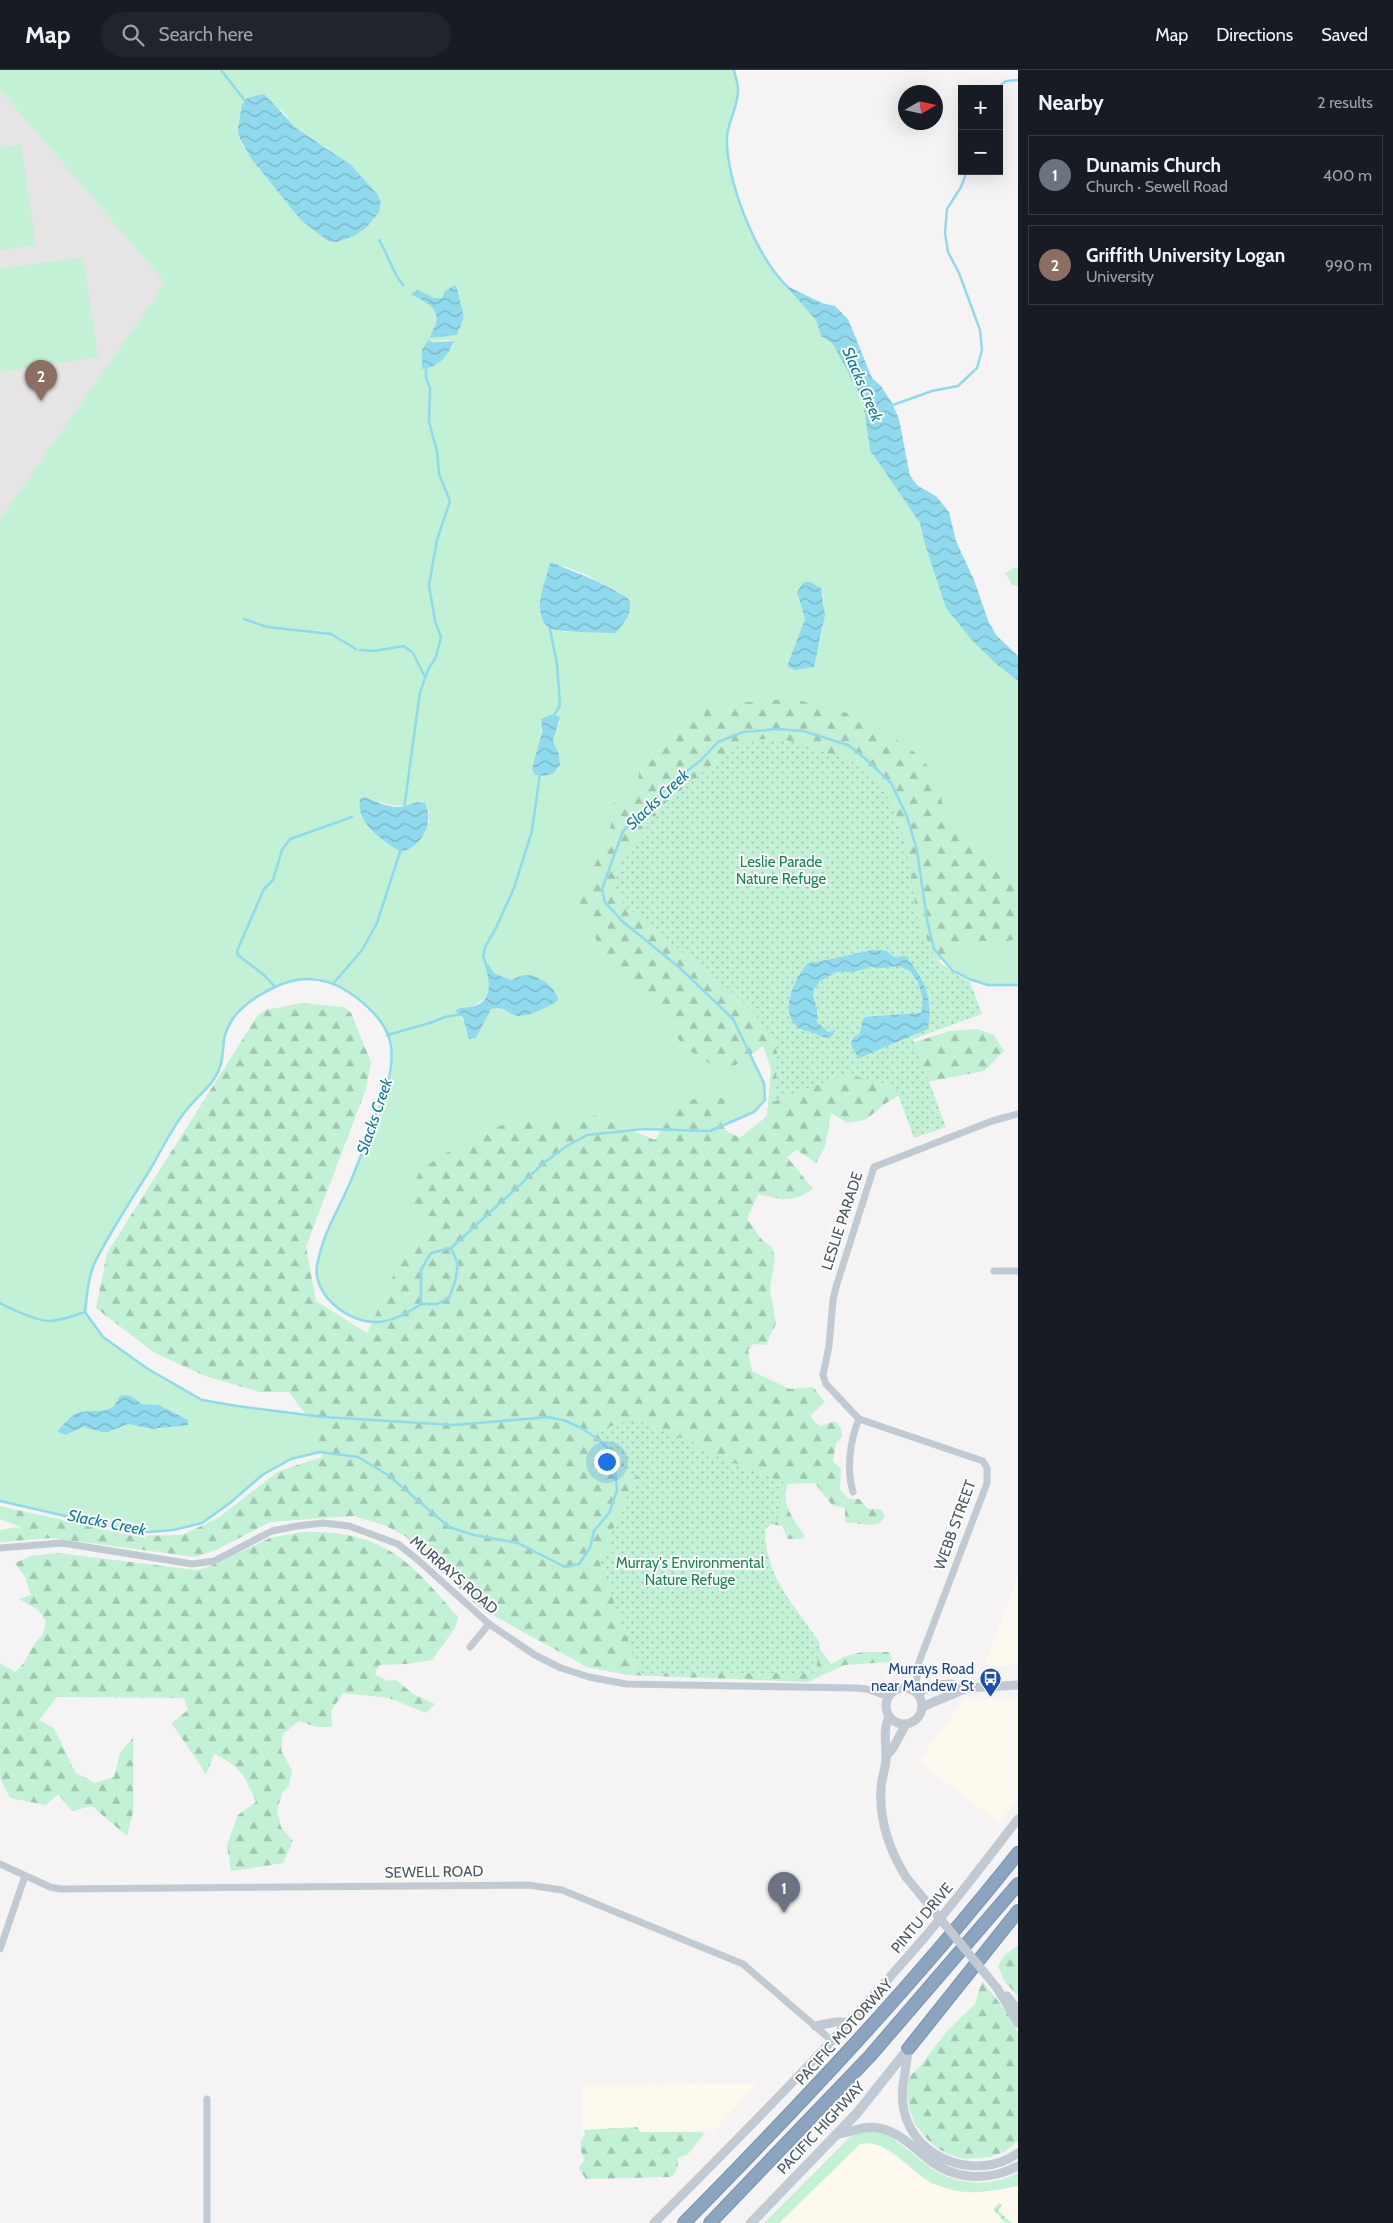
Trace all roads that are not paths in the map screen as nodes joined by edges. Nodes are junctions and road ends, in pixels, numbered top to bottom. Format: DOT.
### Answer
graph roads {
  1 [pos="1018,1114"];
  2 [pos="994,1271"];
  3 [pos="1018,1271"];
  4 [pos="830,1346"];
  5 [pos="859,1419"];
  6 [pos="853,1492"];
  7 [pos="0,1548"];
  8 [pos="489,1624"];
  9 [pos="470,1647"];
  10 [pos="1017,1684"];
  11 [pos="967,1688"];
  12 [pos="916,1693"];
  13 [pos="888,1697"];
  14 [pos="922,1707"];
  15 [pos="889,1717"];
  16 [pos="906,1724"];
  17 [pos="886,1756"];
  18 [pos="1018,1819"];
  19 [pos="1018,1854"];
  20 [pos="0,1864"];
  21 [pos="25,1876"];
  22 [pos="1018,1884"];
  23 [pos="1018,1911"];
  24 [pos="0,1949"];
  25 [pos="998,1988"];
  26 [pos="1018,2010"];
  27 [pos="848,2022"];
  28 [pos="1018,2023"];
  29 [pos="815,2026"];
  30 [pos="831,2040"];
  31 [pos="908,2049"];
  32 [pos="207,2099"];
  33 [pos="838,2134"];
  34 [pos="1018,2153"];
  35 [pos="1018,2166"];
  36 [pos="207,2223"];
  37 [pos="654,2223"];
  38 [pos="684,2223"];
  39 [pos="710,2223"];
  40 [pos="751,2223"];
  1 -- 4 [label="street, LESLIE PARADE"];
  2 -- 3 [label="street"];
  4 -- 5 [label="street, WEBB STREET"];
  5 -- 6 [label="street"];
  5 -- 12 [label="street, WEBB STREET"];
  7 -- 8 [label="street, MURRAYS ROAD"];
  8 -- 9 [label="street"];
  8 -- 13 [label="street, MURRAYS ROAD"];
  10 -- 11 [label="street"];
  11 -- 12 [label="street"];
  11 -- 14 [label="street"];
  12 -- 13 [label="street"];
  12 -- 14 [label="street"];
  13 -- 15 [label="street"];
  14 -- 16 [label="street"];
  15 -- 16 [label="street"];
  15 -- 17 [label="street"];
  16 -- 17 [label="street"];
  17 -- 25 [label="street, bridge"];
  18 -- 27 [label="street, PINTU DRIVE"];
  19 -- 38 [label="highway, PACIFIC MOTORWAY"];
  20 -- 21 [label="street, SEWELL ROAD"];
  21 -- 24 [label="street"];
  21 -- 29 [label="street, SEWELL ROAD"];
  22 -- 39 [label="highway"];
  23 -- 31 [label="highway"];
  25 -- 26 [label="street"];
  25 -- 28 [label="street"];
  27 -- 29 [label="street"];
  27 -- 30 [label="street, PINTU DRIVE"];
  29 -- 30 [label="street, SEWELL ROAD"];
  30 -- 37 [label="street, PINTU DRIVE"];
  31 -- 33 [label="main road, PACIFIC HIGHWAY"];
  31 -- 34 [label="street"];
  32 -- 36 [label="street"];
  33 -- 35 [label="street"];
  33 -- 40 [label="main road, PACIFIC HIGHWAY"];
}
